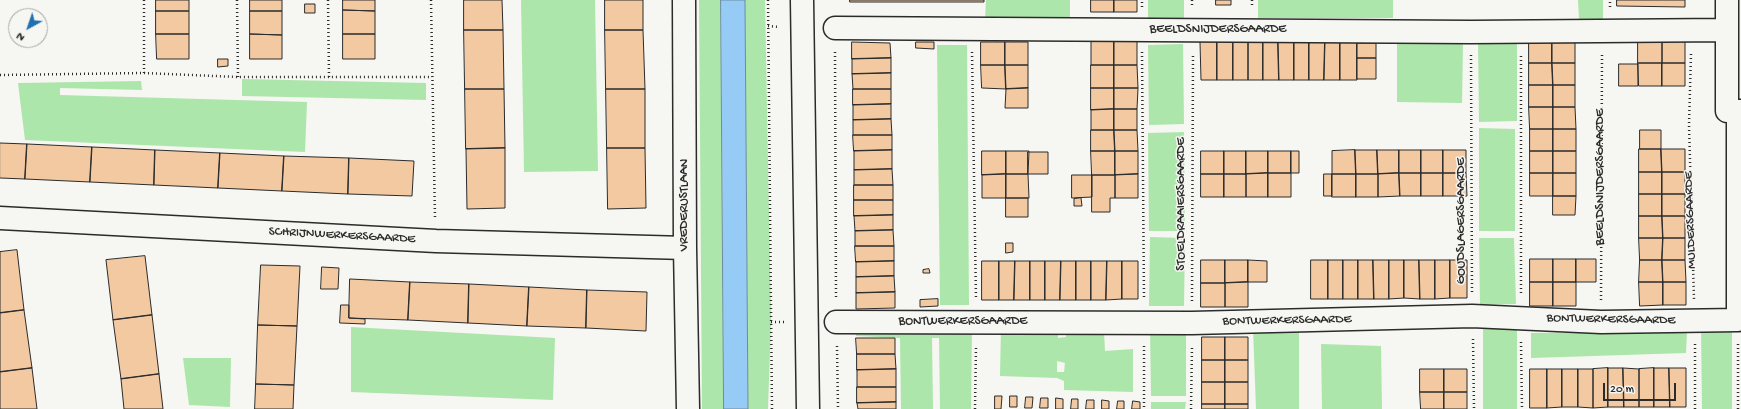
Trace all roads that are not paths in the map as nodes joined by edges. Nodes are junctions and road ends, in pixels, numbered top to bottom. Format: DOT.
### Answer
graph roads {
  1 [pos="684,0"];
  2 [pos="802,0"];
  3 [pos="1727,0"];
  4 [pos="835,28"];
  5 [pos="1726,30"];
  6 [pos="1735,111"];
  7 [pos="0,218"];
  8 [pos="685,248"];
  9 [pos="836,322"];
  10 [pos="688,409"];
  11 [pos="808,409"];
  1 -- 8 [label="street, VREDERUSTLAAN"];
  2 -- 11 [label="street"];
  3 -- 5 [label="street"];
  4 -- 5 [label="street, BEELDSNIJDERSGAARDE"];
  5 -- 6 [label="street"];
  6 -- 9 [label="street, BONTWERKERSGAARDE"];
  7 -- 8 [label="street, SCHRIJNWERKERSGAARDE"];
  8 -- 10 [label="street, VREDERUSTLAAN"];
}
